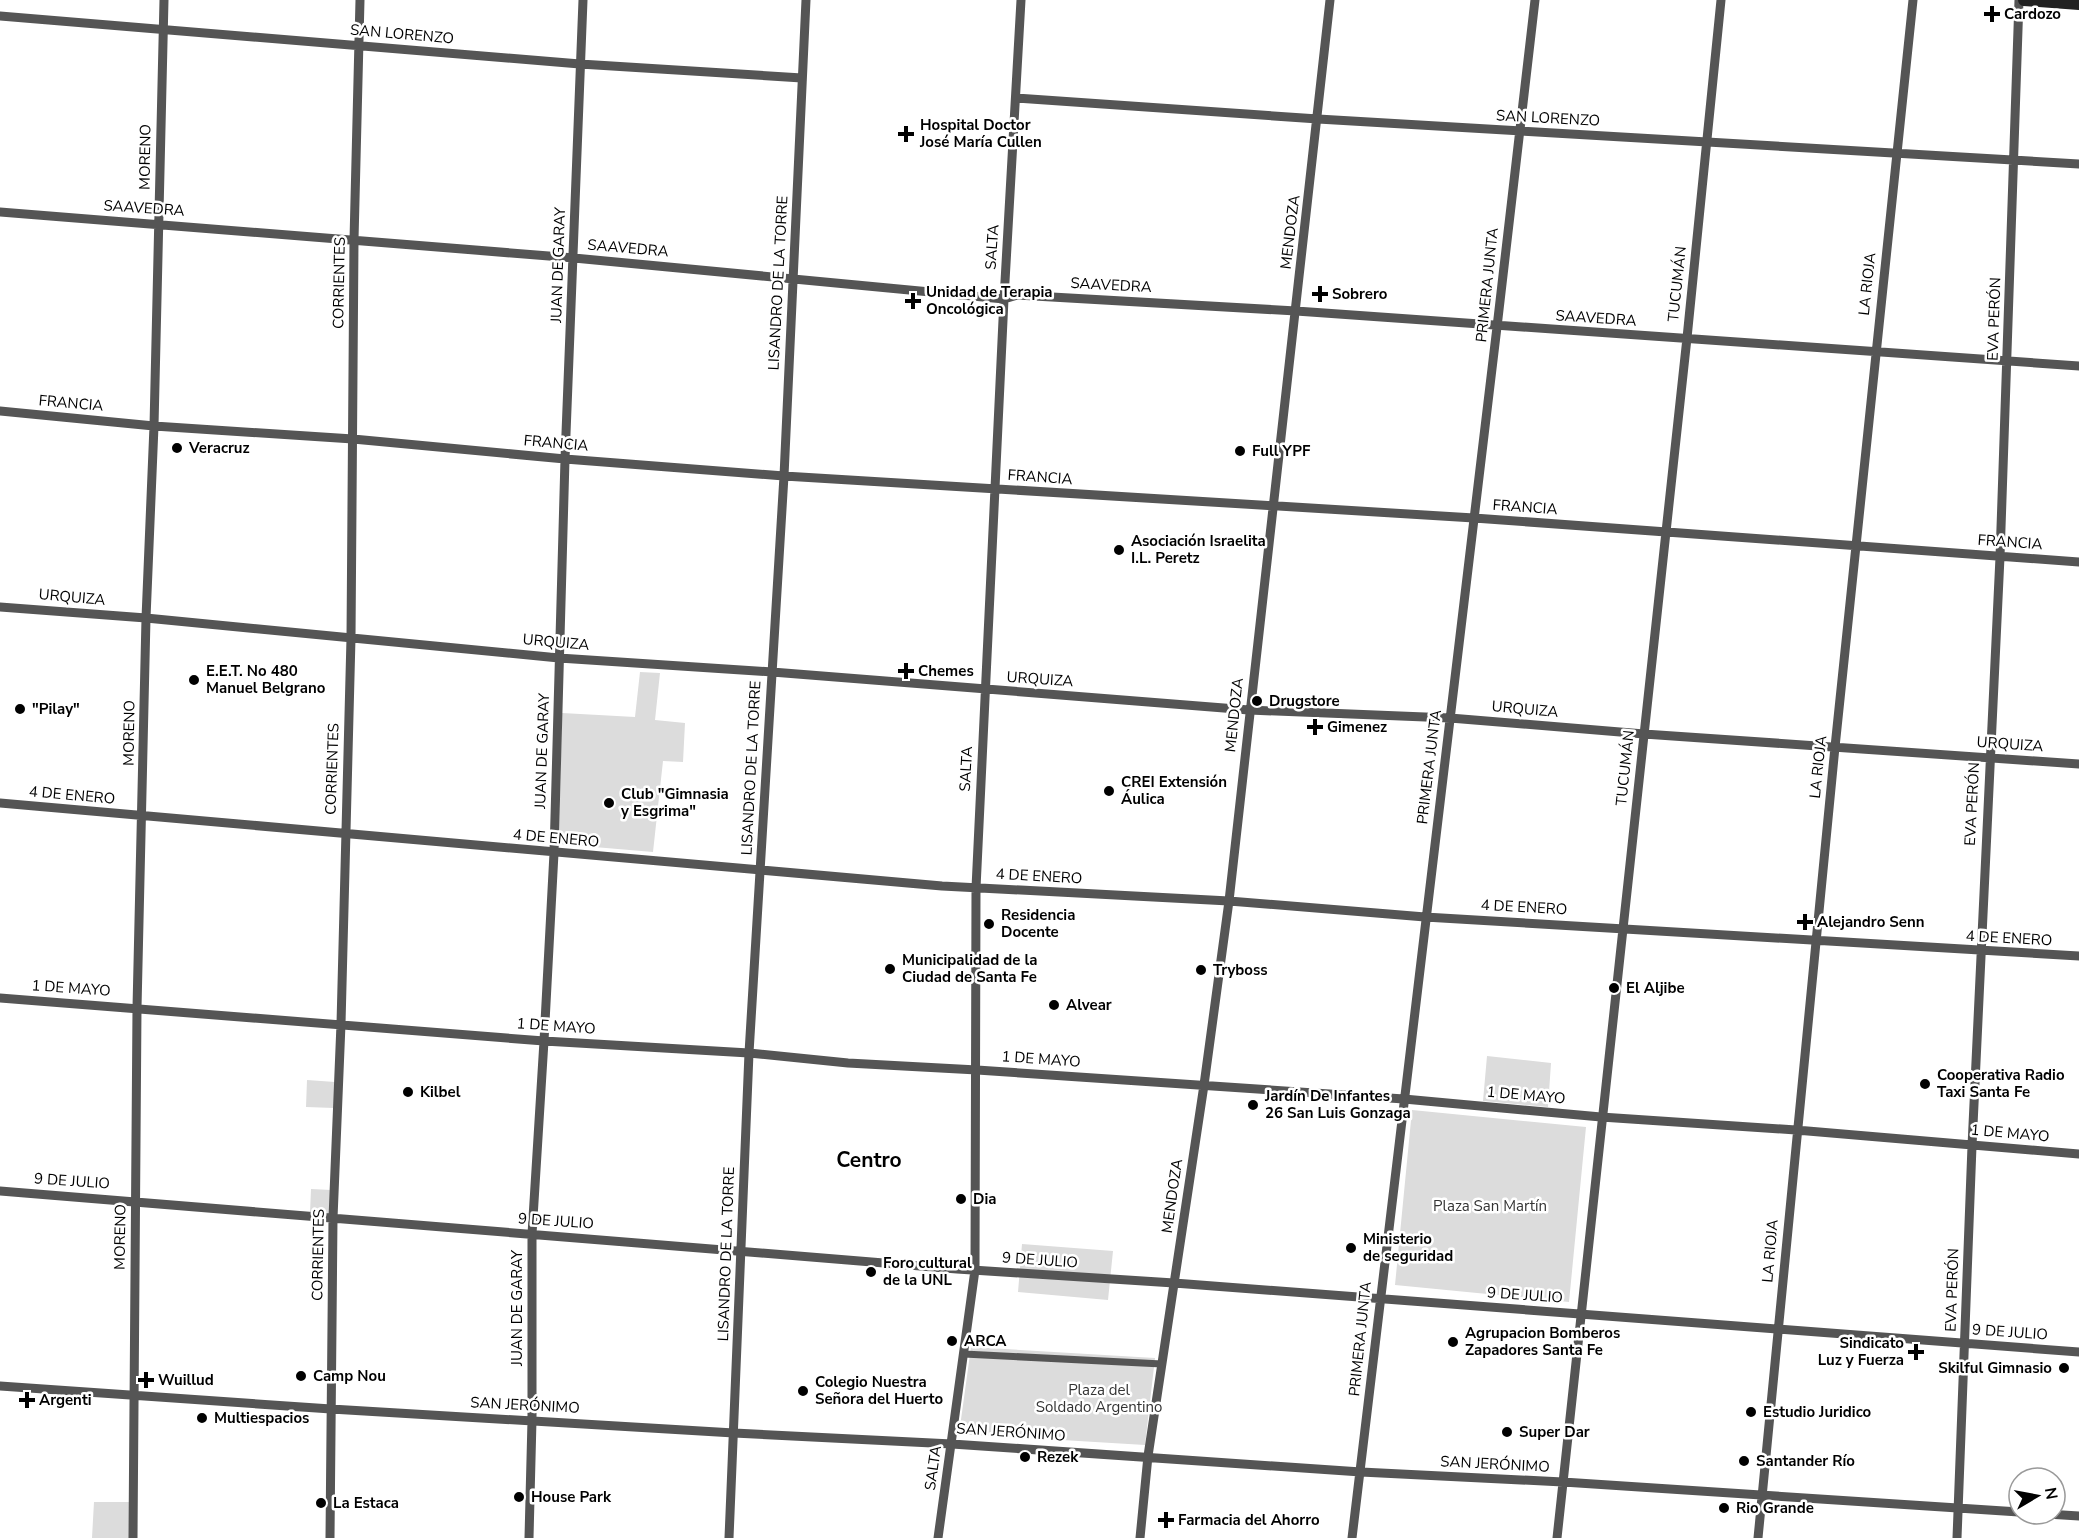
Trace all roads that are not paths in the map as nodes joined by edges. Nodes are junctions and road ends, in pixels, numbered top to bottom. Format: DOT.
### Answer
graph roads {
  1 [pos="164,0"];
  2 [pos="360,0"];
  3 [pos="583,0"];
  4 [pos="806,0"];
  5 [pos="1021,0"];
  6 [pos="1330,0"];
  7 [pos="1535,0"];
  8 [pos="1720,0"];
  9 [pos="1913,0"];
  10 [pos="2019,0"];
  11 [pos="2024,0"];
  12 [pos="2079,4"];
  13 [pos="0,16"];
  14 [pos="164,29"];
  15 [pos="359,45"];
  16 [pos="580,64"];
  17 [pos="802,78"];
  18 [pos="1016,98"];
  19 [pos="1318,119"];
  20 [pos="1519,131"];
  21 [pos="1706,142"];
  22 [pos="1896,153"];
  23 [pos="2015,159"];
  24 [pos="2079,164"];
  25 [pos="0,212"];
  26 [pos="159,224"];
  27 [pos="354,240"];
  28 [pos="574,258"];
  29 [pos="793,279"];
  30 [pos="1004,299"];
  31 [pos="1296,311"];
  32 [pos="1497,327"];
  33 [pos="1687,338"];
  34 [pos="1875,351"];
  35 [pos="2007,361"];
  36 [pos="2079,366"];
  37 [pos="0,411"];
  38 [pos="154,426"];
  39 [pos="353,440"];
  40 [pos="565,459"];
  41 [pos="784,476"];
  42 [pos="994,489"];
  43 [pos="1274,507"];
  44 [pos="1474,518"];
  45 [pos="1665,531"];
  46 [pos="1856,547"];
  47 [pos="2000,557"];
  48 [pos="2079,562"];
  49 [pos="0,607"];
  50 [pos="146,618"];
  51 [pos="351,638"];
  52 [pos="559,658"];
  53 [pos="772,672"];
  54 [pos="985,690"];
  55 [pos="1249,710"];
  56 [pos="1450,717"];
  57 [pos="1644,734"];
  58 [pos="1834,747"];
  59 [pos="1990,758"];
  60 [pos="2079,764"];
  61 [pos="0,803"];
  62 [pos="142,817"];
  63 [pos="345,833"];
  64 [pos="554,853"];
  65 [pos="761,869"];
  66 [pos="976,888"];
  67 [pos="1229,901"];
  68 [pos="1425,917"];
  69 [pos="1624,927"];
  70 [pos="1816,940"];
  71 [pos="1980,951"];
  72 [pos="2079,956"];
  73 [pos="0,998"];
  74 [pos="137,1008"];
  75 [pos="340,1024"];
  76 [pos="544,1041"];
  77 [pos="749,1053"];
  78 [pos="976,1070"];
  79 [pos="1204,1085"];
  80 [pos="1404,1099"];
  81 [pos="1601,1117"];
  82 [pos="1796,1130"];
  83 [pos="1972,1146"];
  84 [pos="2079,1154"];
  85 [pos="0,1191"];
  86 [pos="136,1201"];
  87 [pos="333,1218"];
  88 [pos="532,1234"];
  89 [pos="741,1250"];
  90 [pos="975,1270"];
  91 [pos="1174,1283"];
  92 [pos="1379,1300"];
  93 [pos="1580,1314"];
  94 [pos="1778,1328"];
  95 [pos="1966,1344"];
  96 [pos="2079,1352"];
  97 [pos="964,1354"];
  98 [pos="1162,1364"];
  99 [pos="0,1386"];
  100 [pos="133,1395"];
  101 [pos="331,1409"];
  102 [pos="532,1420"];
  103 [pos="734,1433"];
  104 [pos="952,1444"];
  105 [pos="1148,1456"];
  106 [pos="1361,1472"];
  107 [pos="1563,1482"];
  108 [pos="1761,1497"];
  109 [pos="1959,1508"];
  110 [pos="2007,1511"];
  111 [pos="133,1538"];
  112 [pos="330,1538"];
  113 [pos="529,1538"];
  114 [pos="729,1538"];
  115 [pos="938,1538"];
  116 [pos="1140,1538"];
  117 [pos="1352,1538"];
  118 [pos="1557,1538"];
  119 [pos="1758,1538"];
  120 [pos="1958,1538"];
  1 -- 14 [label="street, MORENO"];
  2 -- 15 [label="street, CORRIENTES"];
  3 -- 16 [label="street, JUAN DE GARAY"];
  4 -- 17 [label="street, LISANDRO DE LA TORRE"];
  5 -- 18 [label="street, SALTA"];
  6 -- 19 [label="street, MENDOZA"];
  7 -- 20 [label="street, PRIMERA JUNTA"];
  8 -- 21 [label="street, TUCUMÁN"];
  9 -- 22 [label="street, LA RIOJA"];
  10 -- 23 [label="street, EVA PERÓN"];
  11 -- 12 [label="main road"];
  13 -- 14 [label="street, SAN LORENZO"];
  14 -- 15 [label="street, SAN LORENZO"];
  14 -- 26 [label="street, MORENO"];
  15 -- 16 [label="street, SAN LORENZO"];
  15 -- 27 [label="street, CORRIENTES"];
  16 -- 17 [label="street, SAN LORENZO"];
  16 -- 28 [label="street, JUAN DE GARAY"];
  17 -- 29 [label="street, LISANDRO DE LA TORRE"];
  18 -- 19 [label="street, SAN LORENZO"];
  18 -- 30 [label="street, SALTA"];
  19 -- 20 [label="street, SAN LORENZO"];
  19 -- 31 [label="street, MENDOZA"];
  20 -- 21 [label="street, SAN LORENZO"];
  20 -- 32 [label="street, PRIMERA JUNTA"];
  21 -- 22 [label="street, SAN LORENZO"];
  21 -- 33 [label="street, TUCUMÁN"];
  22 -- 23 [label="street, SAN LORENZO"];
  22 -- 34 [label="street, LA RIOJA"];
  23 -- 24 [label="street, SAN LORENZO"];
  23 -- 35 [label="street, EVA PERÓN"];
  25 -- 26 [label="street, SAAVEDRA"];
  26 -- 27 [label="street, SAAVEDRA"];
  26 -- 38 [label="street, MORENO"];
  27 -- 28 [label="street, SAAVEDRA"];
  27 -- 39 [label="street, CORRIENTES"];
  28 -- 29 [label="street, SAAVEDRA"];
  28 -- 40 [label="street, JUAN DE GARAY"];
  29 -- 30 [label="street, SAAVEDRA"];
  29 -- 41 [label="street, LISANDRO DE LA TORRE"];
  30 -- 31 [label="street, SAAVEDRA"];
  30 -- 42 [label="street, SALTA"];
  31 -- 32 [label="street, SAAVEDRA"];
  31 -- 43 [label="street, MENDOZA"];
  32 -- 33 [label="street, SAAVEDRA"];
  32 -- 44 [label="street, PRIMERA JUNTA"];
  33 -- 34 [label="street, SAAVEDRA"];
  33 -- 45 [label="street, TUCUMÁN"];
  34 -- 35 [label="street, SAAVEDRA"];
  34 -- 46 [label="street, LA RIOJA"];
  35 -- 36 [label="street, SAAVEDRA"];
  35 -- 47 [label="street, EVA PERÓN"];
  37 -- 38 [label="street, FRANCIA"];
  38 -- 39 [label="street, FRANCIA"];
  38 -- 50 [label="street, MORENO"];
  39 -- 40 [label="street, FRANCIA"];
  39 -- 51 [label="street, CORRIENTES"];
  40 -- 41 [label="street, FRANCIA"];
  40 -- 52 [label="street, JUAN DE GARAY"];
  41 -- 42 [label="street, FRANCIA"];
  41 -- 53 [label="street, LISANDRO DE LA TORRE"];
  42 -- 43 [label="street, FRANCIA"];
  42 -- 54 [label="street, SALTA"];
  43 -- 44 [label="street, FRANCIA"];
  43 -- 55 [label="street, MENDOZA"];
  44 -- 45 [label="street, FRANCIA"];
  44 -- 56 [label="street, PRIMERA JUNTA"];
  45 -- 46 [label="street, FRANCIA"];
  45 -- 57 [label="street, TUCUMÁN"];
  46 -- 47 [label="street, FRANCIA"];
  46 -- 58 [label="street, LA RIOJA"];
  47 -- 48 [label="street, FRANCIA"];
  47 -- 59 [label="street, EVA PERÓN"];
  49 -- 50 [label="street, URQUIZA"];
  50 -- 51 [label="street, URQUIZA"];
  50 -- 62 [label="street, MORENO"];
  51 -- 52 [label="street, URQUIZA"];
  51 -- 63 [label="street, CORRIENTES"];
  52 -- 53 [label="street, URQUIZA"];
  52 -- 64 [label="street, JUAN DE GARAY"];
  53 -- 54 [label="street, URQUIZA"];
  53 -- 65 [label="street, LISANDRO DE LA TORRE"];
  54 -- 55 [label="street, URQUIZA"];
  54 -- 66 [label="street, SALTA"];
  55 -- 56 [label="street, URQUIZA"];
  55 -- 67 [label="street, MENDOZA"];
  56 -- 57 [label="street, URQUIZA"];
  56 -- 68 [label="street, PRIMERA JUNTA"];
  57 -- 58 [label="street, URQUIZA"];
  57 -- 69 [label="street, TUCUMÁN"];
  58 -- 59 [label="street, URQUIZA"];
  58 -- 70 [label="street, LA RIOJA"];
  59 -- 60 [label="street, URQUIZA"];
  59 -- 71 [label="street, EVA PERÓN"];
  61 -- 62 [label="street, 4 DE ENERO"];
  62 -- 63 [label="street, 4 DE ENERO"];
  62 -- 74 [label="street, MORENO"];
  63 -- 64 [label="street, 4 DE ENERO"];
  63 -- 75 [label="street, CORRIENTES"];
  64 -- 65 [label="street, 4 DE ENERO"];
  64 -- 76 [label="street, JUAN DE GARAY"];
  65 -- 66 [label="street, 4 DE ENERO"];
  65 -- 77 [label="street, LISANDRO DE LA TORRE"];
  66 -- 67 [label="street, 4 DE ENERO"];
  66 -- 78 [label="street, SALTA"];
  67 -- 68 [label="street, 4 DE ENERO"];
  67 -- 79 [label="street, MENDOZA"];
  68 -- 69 [label="street, 4 DE ENERO"];
  68 -- 80 [label="street, PRIMERA JUNTA"];
  69 -- 70 [label="street, 4 DE ENERO"];
  69 -- 81 [label="street, TUCUMÁN"];
  70 -- 71 [label="street, 4 DE ENERO"];
  70 -- 82 [label="street, LA RIOJA"];
  71 -- 72 [label="street, 4 DE ENERO"];
  71 -- 83 [label="street, EVA PERÓN"];
  73 -- 74 [label="street, 1 DE MAYO"];
  74 -- 75 [label="street, 1 DE MAYO"];
  74 -- 86 [label="street, MORENO"];
  75 -- 76 [label="street, 1 DE MAYO"];
  75 -- 87 [label="street, CORRIENTES"];
  76 -- 77 [label="street, 1 DE MAYO"];
  76 -- 88 [label="street, JUAN DE GARAY"];
  77 -- 78 [label="street, 1 DE MAYO"];
  77 -- 89 [label="street, LISANDRO DE LA TORRE"];
  78 -- 79 [label="street, 1 DE MAYO"];
  78 -- 90 [label="street, SALTA"];
  79 -- 80 [label="street, 1 DE MAYO"];
  79 -- 91 [label="street, MENDOZA"];
  80 -- 81 [label="street, 1 DE MAYO"];
  80 -- 92 [label="street, PRIMERA JUNTA"];
  81 -- 82 [label="street, 1 DE MAYO"];
  81 -- 93 [label="street, TUCUMÁN"];
  82 -- 83 [label="street, 1 DE MAYO"];
  82 -- 94 [label="street, LA RIOJA"];
  83 -- 84 [label="street, 1 DE MAYO"];
  83 -- 95 [label="street, EVA PERÓN"];
  85 -- 86 [label="street, 9 DE JULIO"];
  86 -- 87 [label="street, 9 DE JULIO"];
  86 -- 100 [label="street, MORENO"];
  87 -- 88 [label="street, 9 DE JULIO"];
  87 -- 101 [label="street, CORRIENTES"];
  88 -- 89 [label="street, 9 DE JULIO"];
  88 -- 102 [label="street, JUAN DE GARAY"];
  89 -- 90 [label="street, 9 DE JULIO"];
  89 -- 103 [label="street, LISANDRO DE LA TORRE"];
  90 -- 91 [label="street, 9 DE JULIO"];
  90 -- 97 [label="street, SALTA"];
  91 -- 92 [label="street, 9 DE JULIO"];
  91 -- 98 [label="street, MENDOZA"];
  92 -- 93 [label="street, 9 DE JULIO"];
  92 -- 106 [label="street, PRIMERA JUNTA"];
  93 -- 94 [label="street, 9 DE JULIO"];
  93 -- 107 [label="street, TUCUMÁN"];
  94 -- 95 [label="street, 9 DE JULIO"];
  94 -- 108 [label="street, LA RIOJA"];
  95 -- 96 [label="street, 9 DE JULIO"];
  95 -- 109 [label="street, EVA PERÓN"];
  97 -- 98 [label="street"];
  97 -- 104 [label="street, SALTA"];
  98 -- 105 [label="street, MENDOZA"];
  99 -- 100 [label="street, SAN JERÓNIMO"];
  100 -- 101 [label="street, SAN JERÓNIMO"];
  100 -- 111 [label="street, MORENO"];
  101 -- 102 [label="street, SAN JERÓNIMO"];
  101 -- 112 [label="street, CORRIENTES"];
  102 -- 103 [label="street, SAN JERÓNIMO"];
  102 -- 113 [label="street, JUAN DE GARAY"];
  103 -- 104 [label="street, SAN JERÓNIMO"];
  103 -- 114 [label="street, LISANDRO DE LA TORRE"];
  104 -- 105 [label="street, SAN JERÓNIMO"];
  104 -- 115 [label="street, SALTA"];
  105 -- 106 [label="street, SAN JERÓNIMO"];
  105 -- 116 [label="street, MENDOZA"];
  106 -- 107 [label="street, SAN JERÓNIMO"];
  106 -- 117 [label="street, PRIMERA JUNTA"];
  107 -- 108 [label="street, SAN JERÓNIMO"];
  107 -- 118 [label="street, TUCUMÁN"];
  108 -- 109 [label="street, SAN JERÓNIMO"];
  108 -- 119 [label="street, LA RIOJA"];
  109 -- 110 [label="street, SAN JERÓNIMO"];
  109 -- 120 [label="street, EVA PERÓN"];
}
